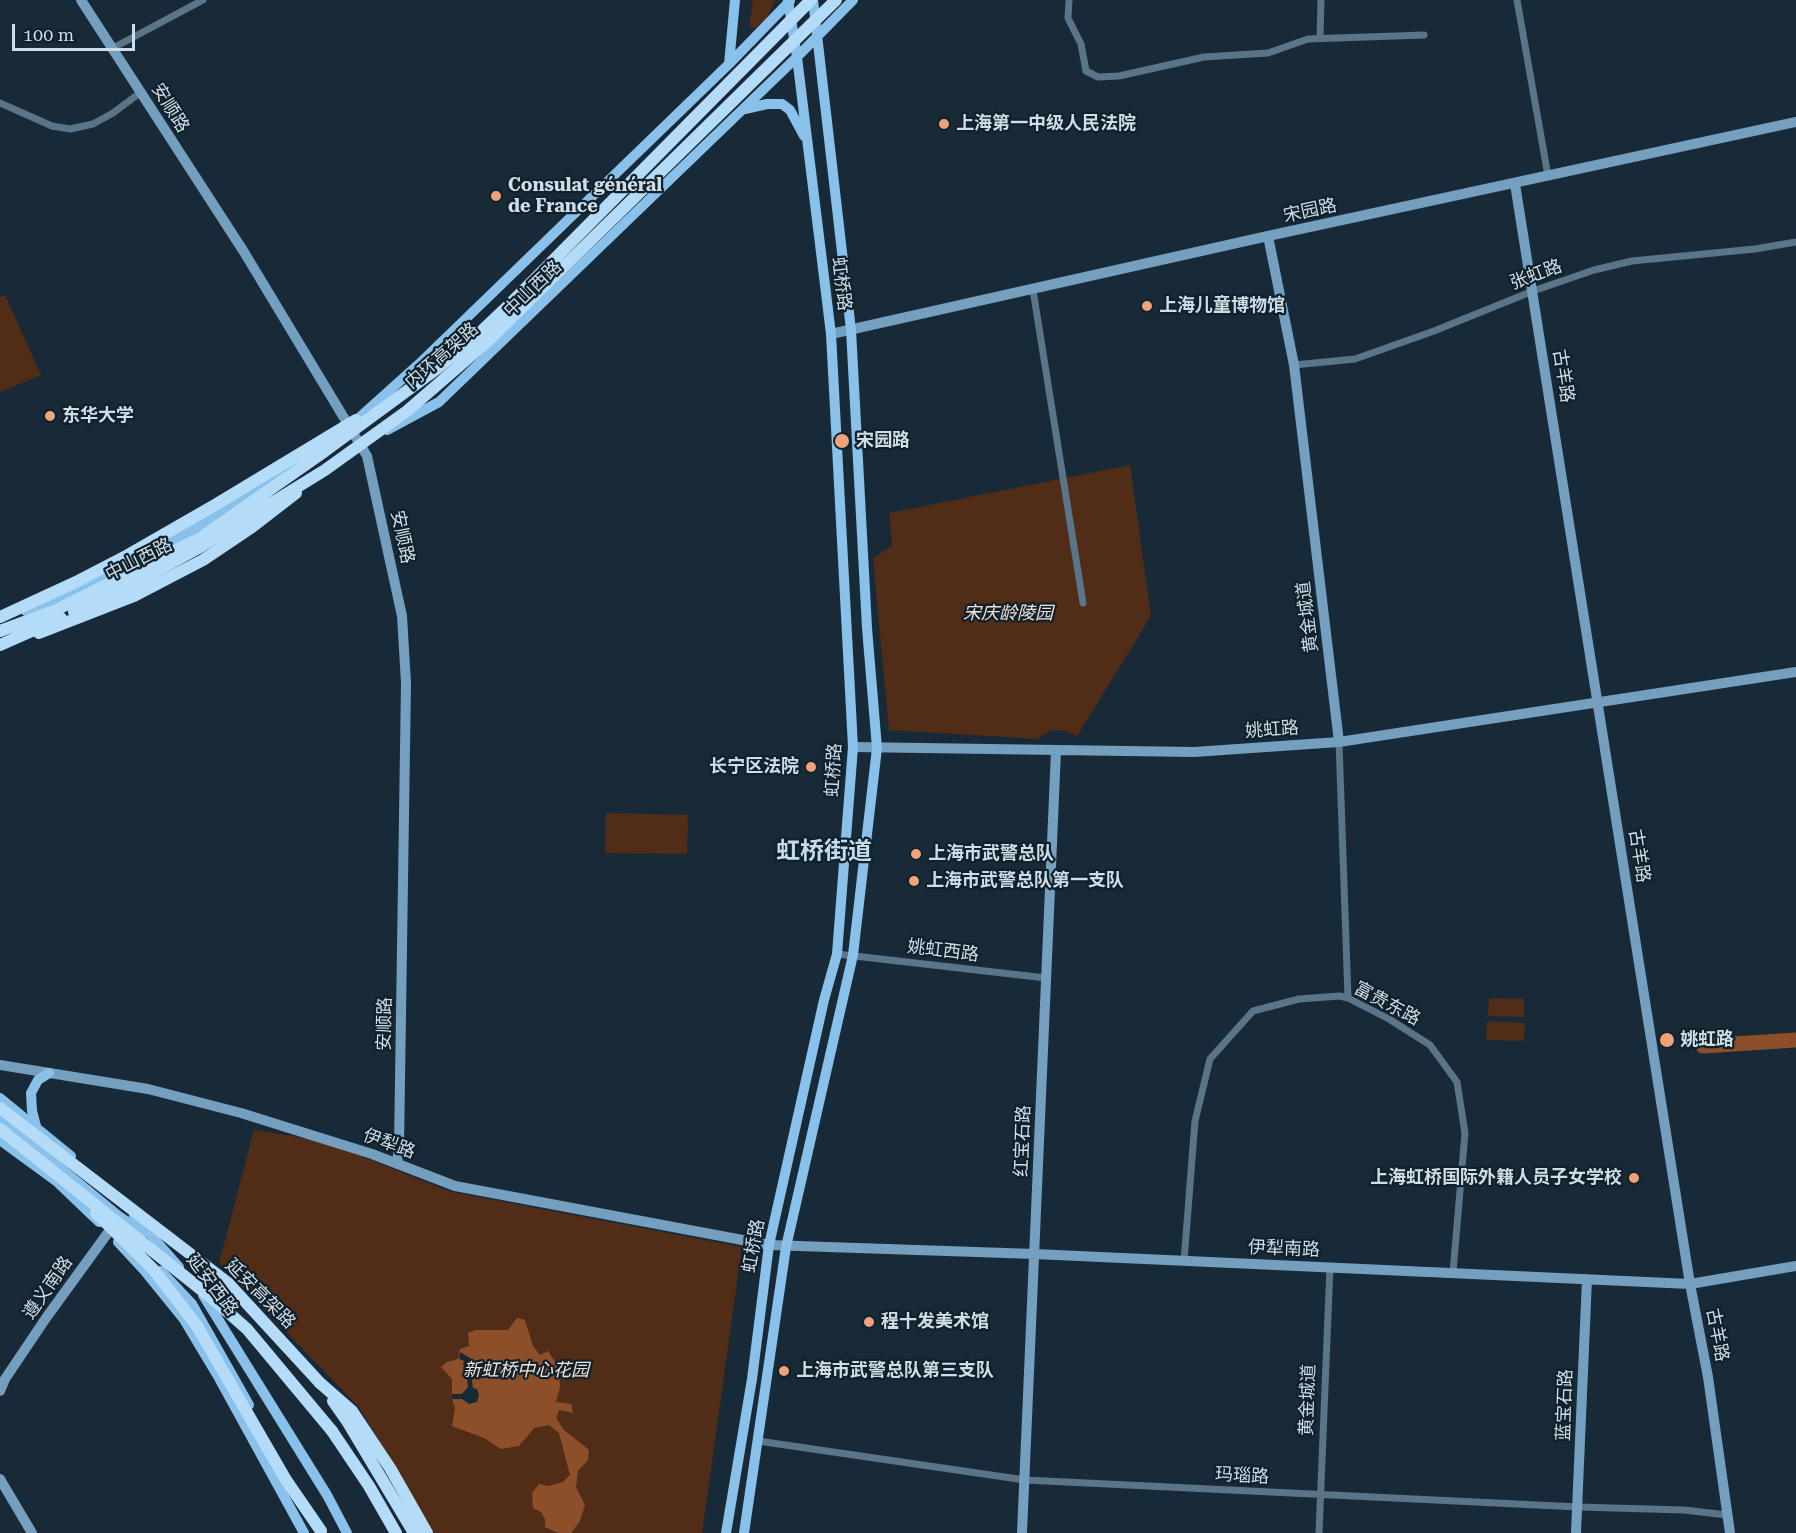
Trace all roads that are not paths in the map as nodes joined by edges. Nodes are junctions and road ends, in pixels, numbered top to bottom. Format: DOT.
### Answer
graph roads {
  1 [pos="81,0"];
  2 [pos="203,0"];
  3 [pos="735,0"];
  4 [pos="812,0"];
  5 [pos="836,0"];
  6 [pos="853,0"];
  7 [pos="1068,0"];
  8 [pos="1322,0"];
  9 [pos="1517,0"];
  10 [pos="789,1"];
  11 [pos="1424,34"];
  12 [pos="818,36"];
  13 [pos="1320,38"];
  14 [pos="113,48"];
  15 [pos="797,57"];
  16 [pos="729,64"];
  17 [pos="141,92"];
  18 [pos="0,103"];
  19 [pos="742,110"];
  20 [pos="1796,122"];
  21 [pos="807,142"];
  22 [pos="1548,176"];
  23 [pos="1515,183"];
  24 [pos="1268,236"];
  25 [pos="1796,242"];
  26 [pos="1033,290"];
  27 [pos="1533,291"];
  28 [pos="851,330"];
  29 [pos="831,334"];
  30 [pos="1294,364"];
  31 [pos="438,368"];
  32 [pos="350,426"];
  33 [pos="362,444"];
  34 [pos="325,470"];
  35 [pos="1083,603"];
  36 [pos="0,619"];
  37 [pos="0,631"];
  38 [pos="0,642"];
  39 [pos="1796,672"];
  40 [pos="1598,702"];
  41 [pos="1339,742"];
  42 [pos="853,747"];
  43 [pos="877,747"];
  44 [pos="1056,751"];
  45 [pos="837,954"];
  46 [pos="853,956"];
  47 [pos="1046,978"];
  48 [pos="1348,998"];
  49 [pos="0,1065"];
  50 [pos="49,1073"];
  51 [pos="0,1098"];
  52 [pos="0,1108"];
  53 [pos="0,1118"];
  54 [pos="36,1126"];
  55 [pos="0,1129"];
  56 [pos="0,1140"];
  57 [pos="398,1164"];
  58 [pos="62,1177"];
  59 [pos="127,1207"];
  60 [pos="114,1224"];
  61 [pos="155,1239"];
  62 [pos="769,1245"];
  63 [pos="786,1247"];
  64 [pos="1035,1254"];
  65 [pos="1184,1261"];
  66 [pos="1796,1266"];
  67 [pos="1330,1267"];
  68 [pos="1453,1272"];
  69 [pos="1587,1279"];
  70 [pos="1690,1284"];
  71 [pos="320,1383"];
  72 [pos="0,1391"];
  73 [pos="758,1442"];
  74 [pos="0,1479"];
  75 [pos="1024,1480"];
  76 [pos="1321,1495"];
  77 [pos="1578,1507"];
  78 [pos="1727,1515"];
  79 [pos="322,1532"];
  80 [pos="32,1533"];
  81 [pos="304,1533"];
  82 [pos="347,1533"];
  83 [pos="396,1533"];
  84 [pos="414,1533"];
  85 [pos="427,1533"];
  86 [pos="726,1533"];
  87 [pos="744,1533"];
  88 [pos="1022,1533"];
  89 [pos="1319,1533"];
  90 [pos="1576,1533"];
  91 [pos="1730,1533"];
  1 -- 14 [label="street, 安顺路"];
  2 -- 14 [label="street"];
  3 -- 16 [label="main road"];
  4 -- 12 [label="main road, 虹桥路"];
  4 -- 31 [label="highway, 内环高架路, bridge"];
  5 -- 34 [label="highway, 内环高架路, bridge"];
  6 -- 12 [label="main road, 中山西路"];
  7 -- 13 [label="street"];
  8 -- 13 [label="street"];
  9 -- 22 [label="street"];
  10 -- 15 [label="main road, 虹桥路"];
  10 -- 16 [label="main road, 中山西路"];
  11 -- 13 [label="street"];
  12 -- 15 [label="main road, 中山西路"];
  12 -- 28 [label="main road, 虹桥路"];
  14 -- 17 [label="street, 安顺路"];
  15 -- 19 [label="main road, 中山西路"];
  15 -- 21 [label="main road, 虹桥路"];
  16 -- 32 [label="main road, 中山西路"];
  17 -- 18 [label="street"];
  17 -- 32 [label="street, 安顺路"];
  19 -- 21 [label="main road"];
  19 -- 33 [label="main road, 中山西路"];
  20 -- 22 [label="street, 宋园路"];
  21 -- 29 [label="main road, 虹桥路"];
  22 -- 23 [label="street, 宋园路"];
  23 -- 24 [label="street, 宋园路"];
  23 -- 27 [label="street, 古羊路"];
  24 -- 26 [label="street, 宋园路"];
  24 -- 30 [label="street, 黄金城道"];
  25 -- 27 [label="street, 张虹路"];
  26 -- 28 [label="street, 宋园路"];
  26 -- 35 [label="street"];
  27 -- 30 [label="street, 张虹路"];
  27 -- 40 [label="street, 古羊路"];
  28 -- 29 [label="street, 宋园路"];
  28 -- 43 [label="main road, 虹桥路"];
  29 -- 42 [label="main road, 虹桥路"];
  30 -- 41 [label="street, 黄金城道"];
  31 -- 36 [label="highway, bridge"];
  31 -- 37 [label="highway, 内环高架路, bridge"];
  32 -- 33 [label="street, 安顺路"];
  32 -- 36 [label="main road, 中山西路"];
  33 -- 38 [label="main road, 中山西路"];
  33 -- 57 [label="street, 安顺路"];
  34 -- 38 [label="highway, 内环高架路, bridge"];
  34 -- 38 [label="highway, bridge"];
  39 -- 40 [label="street, 姚虹路"];
  40 -- 41 [label="street, 姚虹路"];
  40 -- 70 [label="street, 古羊路"];
  41 -- 44 [label="street, 姚虹路"];
  41 -- 48 [label="street, 黄金城道"];
  42 -- 43 [label="street, 姚虹路"];
  42 -- 45 [label="main road, 虹桥路"];
  43 -- 44 [label="street, 姚虹路"];
  43 -- 46 [label="main road, 虹桥路"];
  44 -- 47 [label="street, 红宝石路"];
  45 -- 46 [label="street, 姚虹西路"];
  45 -- 62 [label="main road, 虹桥路"];
  46 -- 47 [label="street, 姚虹西路"];
  46 -- 63 [label="main road, 虹桥路"];
  47 -- 64 [label="street, 红宝石路"];
  48 -- 65 [label="street, 富贵东路"];
  48 -- 68 [label="street, 富贵东路"];
  49 -- 50 [label="street, 伊犁路"];
  50 -- 54 [label="main road"];
  50 -- 57 [label="street, 伊犁路"];
  51 -- 54 [label="main road, 延安西路"];
  52 -- 71 [label="highway, 延安高架路, bridge"];
  53 -- 60 [label="main road, 延安西路"];
  54 -- 59 [label="main road, 延安西路"];
  55 -- 58 [label="highway, 延安高架路, bridge"];
  55 -- 60 [label="main road, 延安西路"];
  56 -- 60 [label="main road, 延安西路"];
  57 -- 62 [label="street, 伊犁路"];
  58 -- 79 [label="highway, bridge"];
  58 -- 83 [label="highway, 延安高架路, bridge"];
  59 -- 60 [label="street, 遵义南路"];
  59 -- 61 [label="main road, 延安西路"];
  60 -- 61 [label="main road"];
  60 -- 72 [label="street, 遵义南路"];
  60 -- 79 [label="main road, 延安西路"];
  60 -- 81 [label="main road, 延安西路"];
  61 -- 82 [label="main road, 延安西路"];
  62 -- 63 [label="street, 伊犁南路"];
  62 -- 86 [label="main road, 虹桥路"];
  63 -- 64 [label="street, 伊犁南路"];
  63 -- 73 [label="main road, 虹桥路"];
  64 -- 65 [label="street, 伊犁南路"];
  64 -- 75 [label="street, 红宝石路"];
  65 -- 67 [label="street, 伊犁南路"];
  66 -- 70 [label="street, 伊犁南路"];
  67 -- 68 [label="street, 伊犁南路"];
  67 -- 76 [label="street, 黄金城道"];
  68 -- 69 [label="street, 伊犁南路"];
  69 -- 70 [label="street, 伊犁南路"];
  69 -- 77 [label="street, 蓝宝石路"];
  70 -- 78 [label="street, 古羊路"];
  71 -- 84 [label="highway, 延安高架路"];
  71 -- 85 [label="highway"];
  73 -- 75 [label="street, 玛瑙路"];
  73 -- 87 [label="main road, 虹桥路"];
  74 -- 80 [label="street"];
  75 -- 76 [label="street, 玛瑙路"];
  75 -- 88 [label="street, 红宝石路"];
  76 -- 77 [label="street, 玛瑙路"];
  76 -- 89 [label="street, 黄金城道"];
  77 -- 78 [label="street, 玛瑙路"];
  77 -- 90 [label="street, 蓝宝石路"];
  78 -- 91 [label="street, 古羊路"];
}
